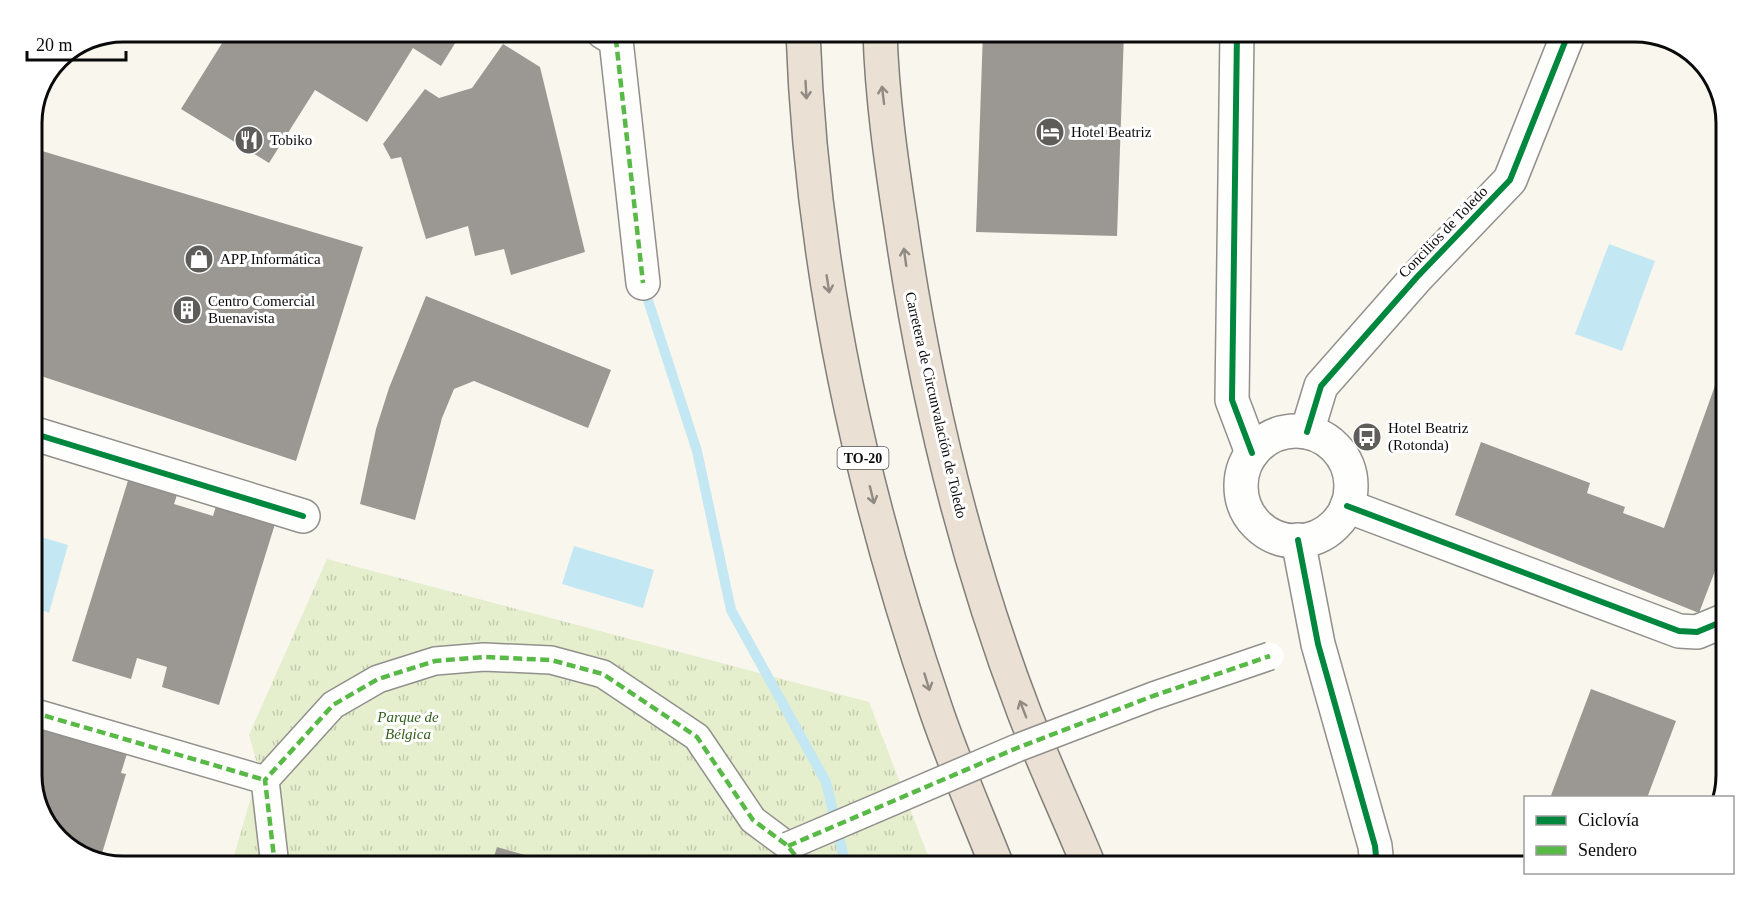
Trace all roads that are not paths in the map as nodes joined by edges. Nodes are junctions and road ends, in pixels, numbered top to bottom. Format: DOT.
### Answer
graph roads {
  1 [pos="616,42"];
  2 [pos="805,42"];
  3 [pos="880,42"];
  4 [pos="1237,42"];
  5 [pos="1565,42"];
  6 [pos="643,284"];
  7 [pos="1307,432"];
  8 [pos="42,436"];
  9 [pos="1252,453"];
  10 [pos="1347,506"];
  11 [pos="303,516"];
  12 [pos="1298,540"];
  13 [pos="1716,626"];
  14 [pos="1270,656"];
  15 [pos="42,715"];
  16 [pos="265,780"];
  17 [pos="1062,802"];
  18 [pos="273,856"];
  19 [pos="993,856"];
  20 [pos="1084,856"];
  21 [pos="1099,856"];
  22 [pos="1375,856"];
  1 -- 6 [label="street"];
  2 -- 19 [label="highway, TO-20, one-way"];
  17 -- 3 [label="highway, Carretera de Circunvalación de Toledo, one-way"];
  4 -- 9 [label="street"];
  5 -- 7 [label="street, Concilios de Toledo"];
  7 -- 9 [label="street"];
  7 -- 10 [label="street"];
  8 -- 11 [label="street"];
  9 -- 12 [label="street"];
  10 -- 12 [label="street"];
  10 -- 13 [label="street"];
  12 -- 22 [label="street"];
  14 -- 16 [label="street, bridge"];
  15 -- 16 [label="street"];
  16 -- 18 [label="street"];
  17 -- 20 [label="highway, Carretera de Circunvalación de Toledo"];
  17 -- 21 [label="highway"];
}
